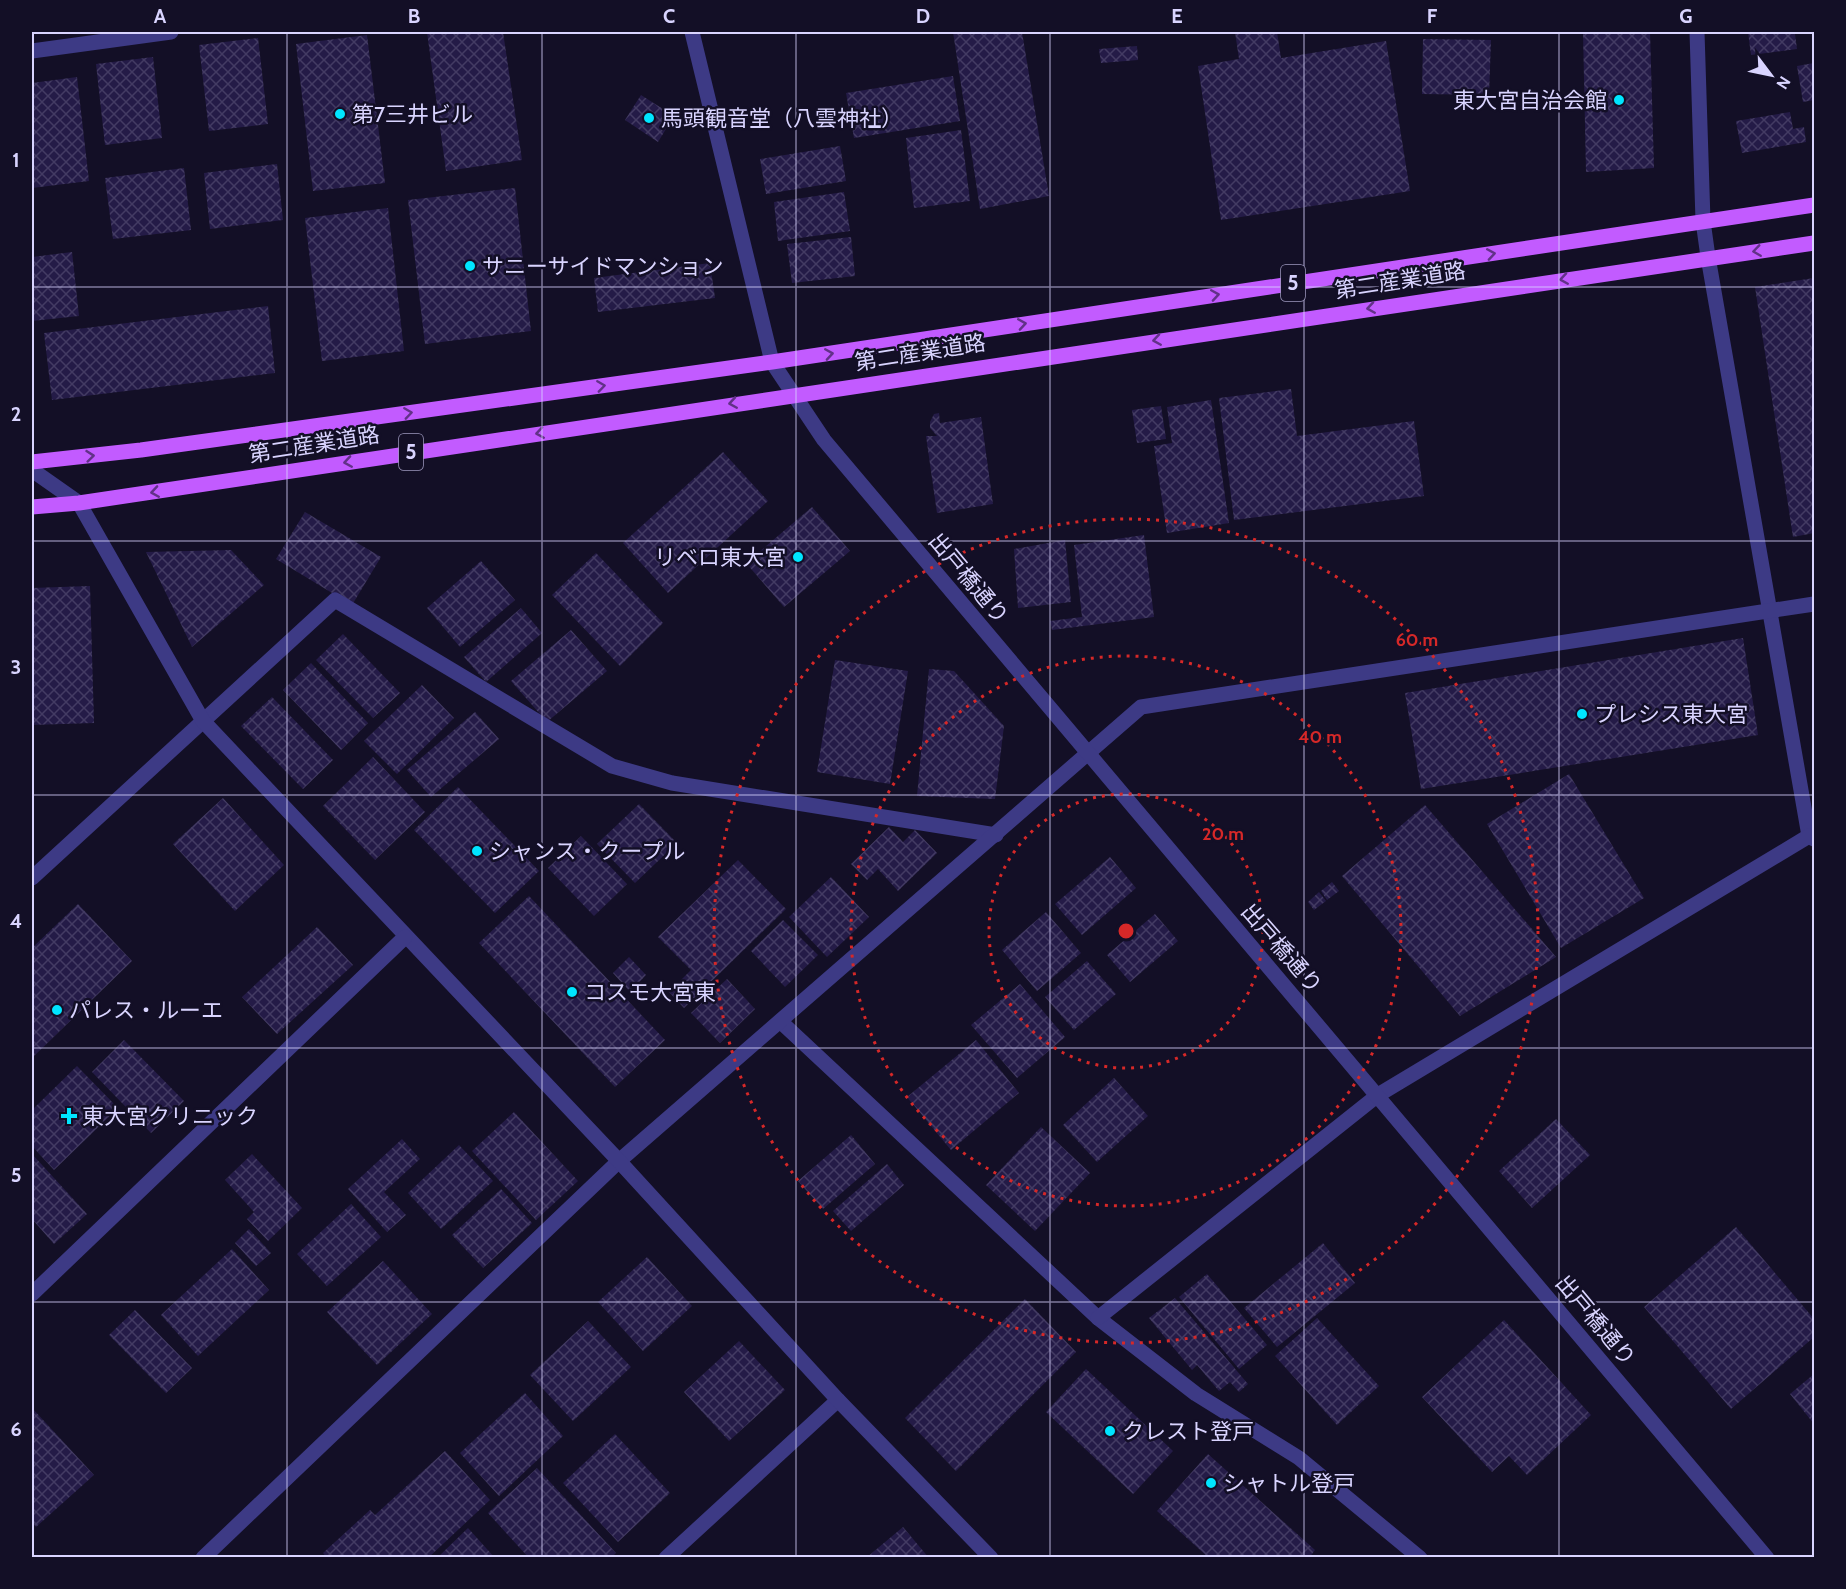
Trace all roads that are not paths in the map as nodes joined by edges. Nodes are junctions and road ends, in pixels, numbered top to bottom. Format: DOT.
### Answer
graph roads {
  1 [pos="171,32"];
  2 [pos="692,32"];
  3 [pos="1697,32"];
  4 [pos="32,51"];
  5 [pos="1815,205"];
  6 [pos="1703,221"];
  7 [pos="1815,243"];
  8 [pos="1708,257"];
  9 [pos="771,362"];
  10 [pos="791,394"];
  11 [pos="32,462"];
  12 [pos="32,470"];
  13 [pos="79,503"];
  14 [pos="32,507"];
  15 [pos="1815,604"];
  16 [pos="1770,611"];
  17 [pos="204,721"];
  18 [pos="1088,755"];
  19 [pos="996,835"];
  20 [pos="1812,838"];
  21 [pos="32,878"];
  22 [pos="405,937"];
  23 [pos="781,1022"];
  24 [pos="1378,1095"];
  25 [pos="619,1161"];
  26 [pos="32,1294"];
  27 [pos="1098,1318"];
  28 [pos="838,1400"];
  29 [pos="203,1557"];
  30 [pos="666,1557"];
  31 [pos="991,1557"];
  32 [pos="1420,1557"];
  33 [pos="1767,1557"];
  1 -- 4 [label="street"];
  2 -- 9 [label="street, 出戸橋通り"];
  3 -- 6 [label="street"];
  5 -- 6 [label="main road, 第二産業道路 / 5"];
  6 -- 8 [label="street"];
  9 -- 6 [label="main road, 第二産業道路 / 5, one-way"];
  7 -- 8 [label="main road, 第二産業道路 / 5, one-way"];
  8 -- 10 [label="main road, 第二産業道路 / 5, one-way"];
  8 -- 16 [label="street"];
  9 -- 10 [label="street, 出戸橋通り"];
  11 -- 9 [label="main road, 第二産業道路 / 5, one-way"];
  10 -- 13 [label="main road, 第二産業道路 / 5, one-way"];
  10 -- 18 [label="street, 出戸橋通り"];
  12 -- 13 [label="street"];
  13 -- 14 [label="main road, 第二産業道路 / 5"];
  13 -- 17 [label="street"];
  15 -- 16 [label="street"];
  16 -- 18 [label="street"];
  16 -- 20 [label="street"];
  17 -- 19 [label="street"];
  17 -- 21 [label="street"];
  17 -- 22 [label="street"];
  18 -- 19 [label="street"];
  18 -- 24 [label="street, 出戸橋通り"];
  19 -- 23 [label="street"];
  20 -- 24 [label="street"];
  22 -- 25 [label="street"];
  22 -- 26 [label="street"];
  23 -- 25 [label="street"];
  23 -- 27 [label="street"];
  24 -- 27 [label="street"];
  24 -- 33 [label="street, 出戸橋通り"];
  25 -- 28 [label="street"];
  25 -- 29 [label="street"];
  27 -- 32 [label="street"];
  28 -- 30 [label="street"];
  28 -- 31 [label="street"];
}
